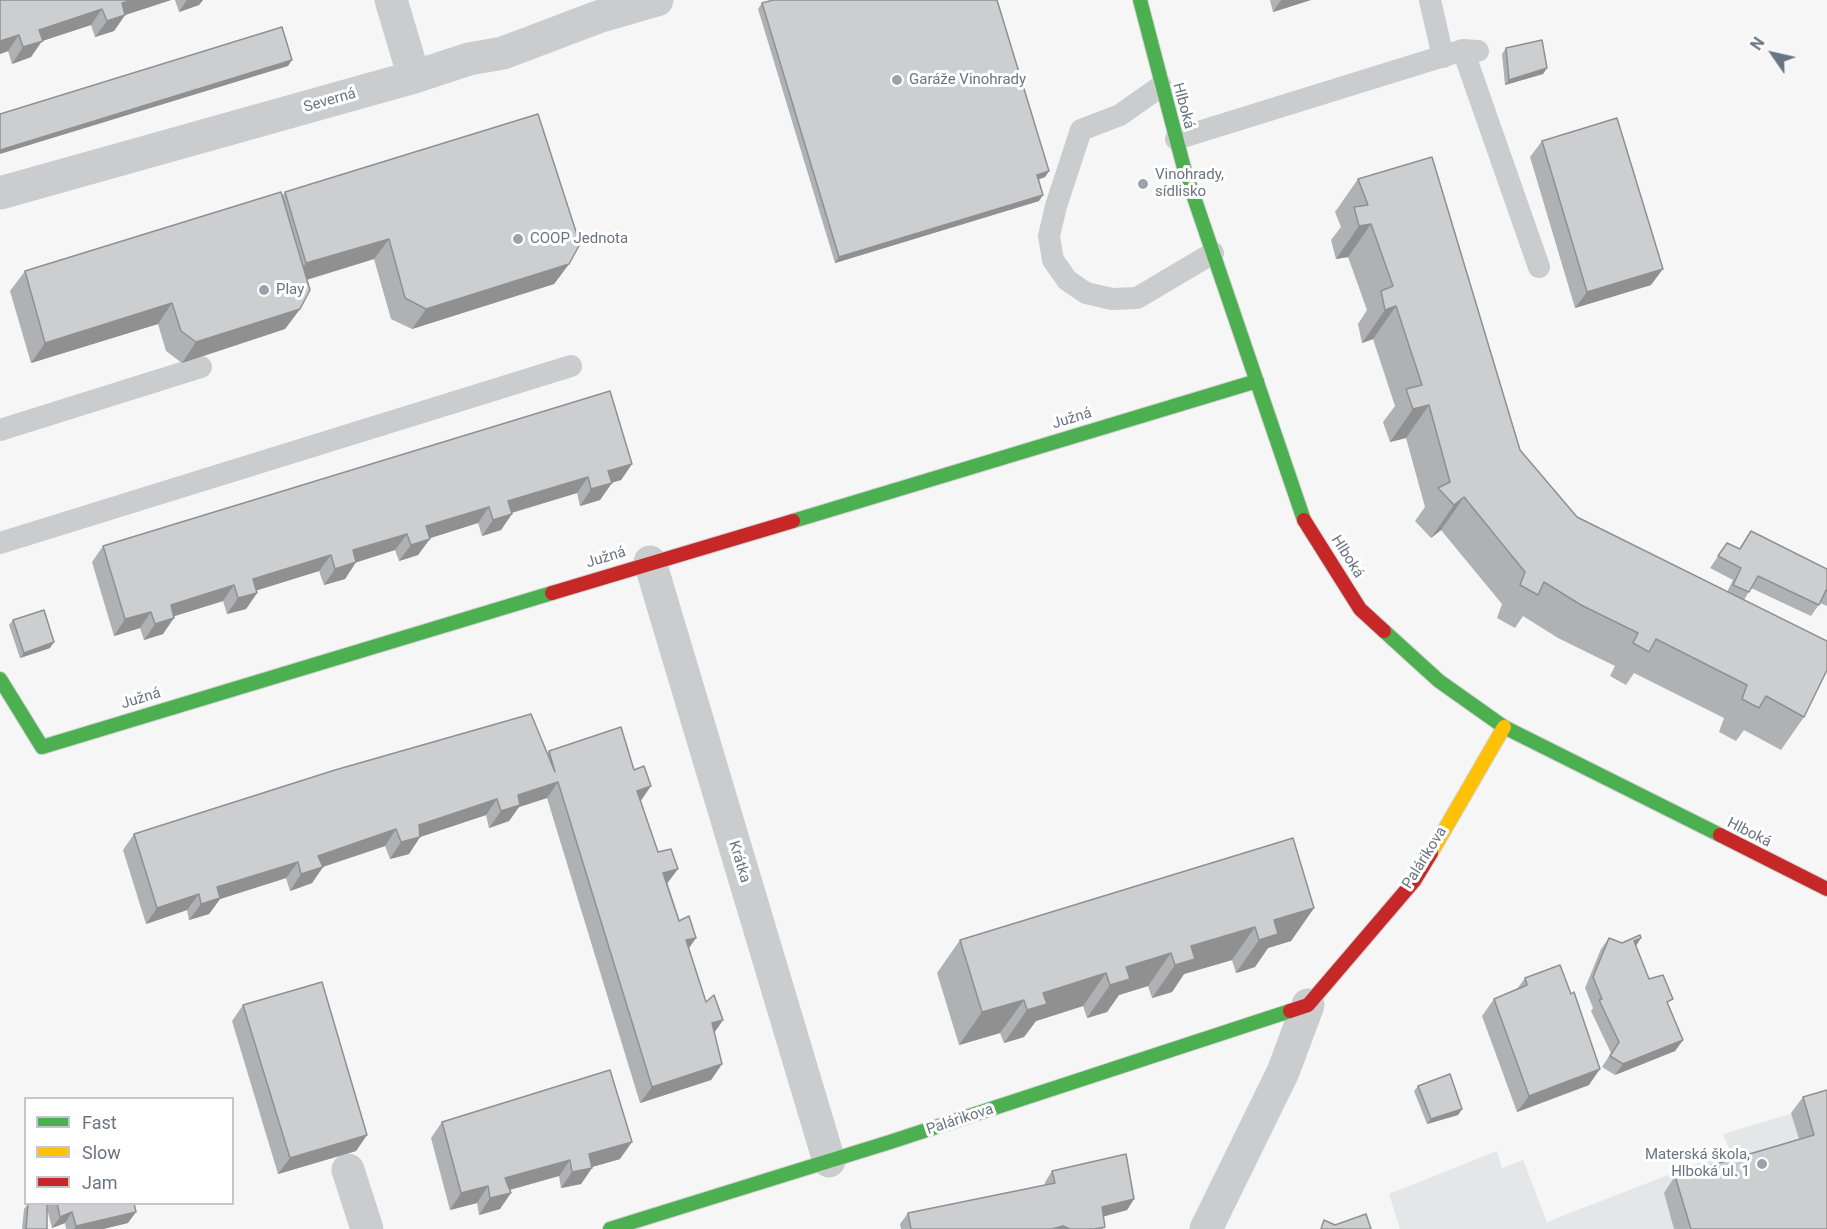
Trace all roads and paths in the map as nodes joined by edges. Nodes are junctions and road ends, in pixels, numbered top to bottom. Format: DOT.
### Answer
graph roads {
  1 [pos="391,0"];
  2 [pos="657,0"];
  3 [pos="1140,0"];
  4 [pos="1430,0"];
  5 [pos="1462,53"];
  6 [pos="414,77"];
  7 [pos="1161,87"];
  8 [pos="1176,139"];
  9 [pos="0,193"];
  10 [pos="1214,253"];
  11 [pos="1539,267"];
  12 [pos="571,366"];
  13 [pos="201,368"];
  14 [pos="1257,381"];
  15 [pos="0,430"];
  16 [pos="0,543"];
  17 [pos="650,562"];
  18 [pos="0,679"];
  19 [pos="1504,727"];
  20 [pos="1827,889"];
  21 [pos="1308,1005"];
  22 [pos="829,1161"];
  23 [pos="348,1170"];
  24 [pos="368,1229"];
  25 [pos="610,1229"];
  26 [pos="1206,1229"];
  1 -- 6 [label="street"];
  2 -- 6 [label="street, Severná"];
  3 -- 7 [label="street, Hlboká"];
  4 -- 5 [label="lane"];
  5 -- 8 [label="lane"];
  5 -- 11 [label="lane"];
  6 -- 9 [label="street, Severná"];
  7 -- 8 [label="street, Hlboká"];
  7 -- 10 [label="lane"];
  8 -- 10 [label="street, Hlboká"];
  10 -- 14 [label="street, Hlboká"];
  12 -- 16 [label="lane"];
  13 -- 15 [label="lane"];
  14 -- 17 [label="street, Južná"];
  14 -- 19 [label="street, Hlboká"];
  17 -- 18 [label="street, Južná"];
  17 -- 22 [label="street, Krátka"];
  19 -- 20 [label="street, Hlboká"];
  19 -- 21 [label="street, Palárikova"];
  21 -- 22 [label="street, Palárikova"];
  21 -- 26 [label="street, Palárikova"];
  22 -- 25 [label="street, Palárikova"];
  23 -- 24 [label="street"];
}
